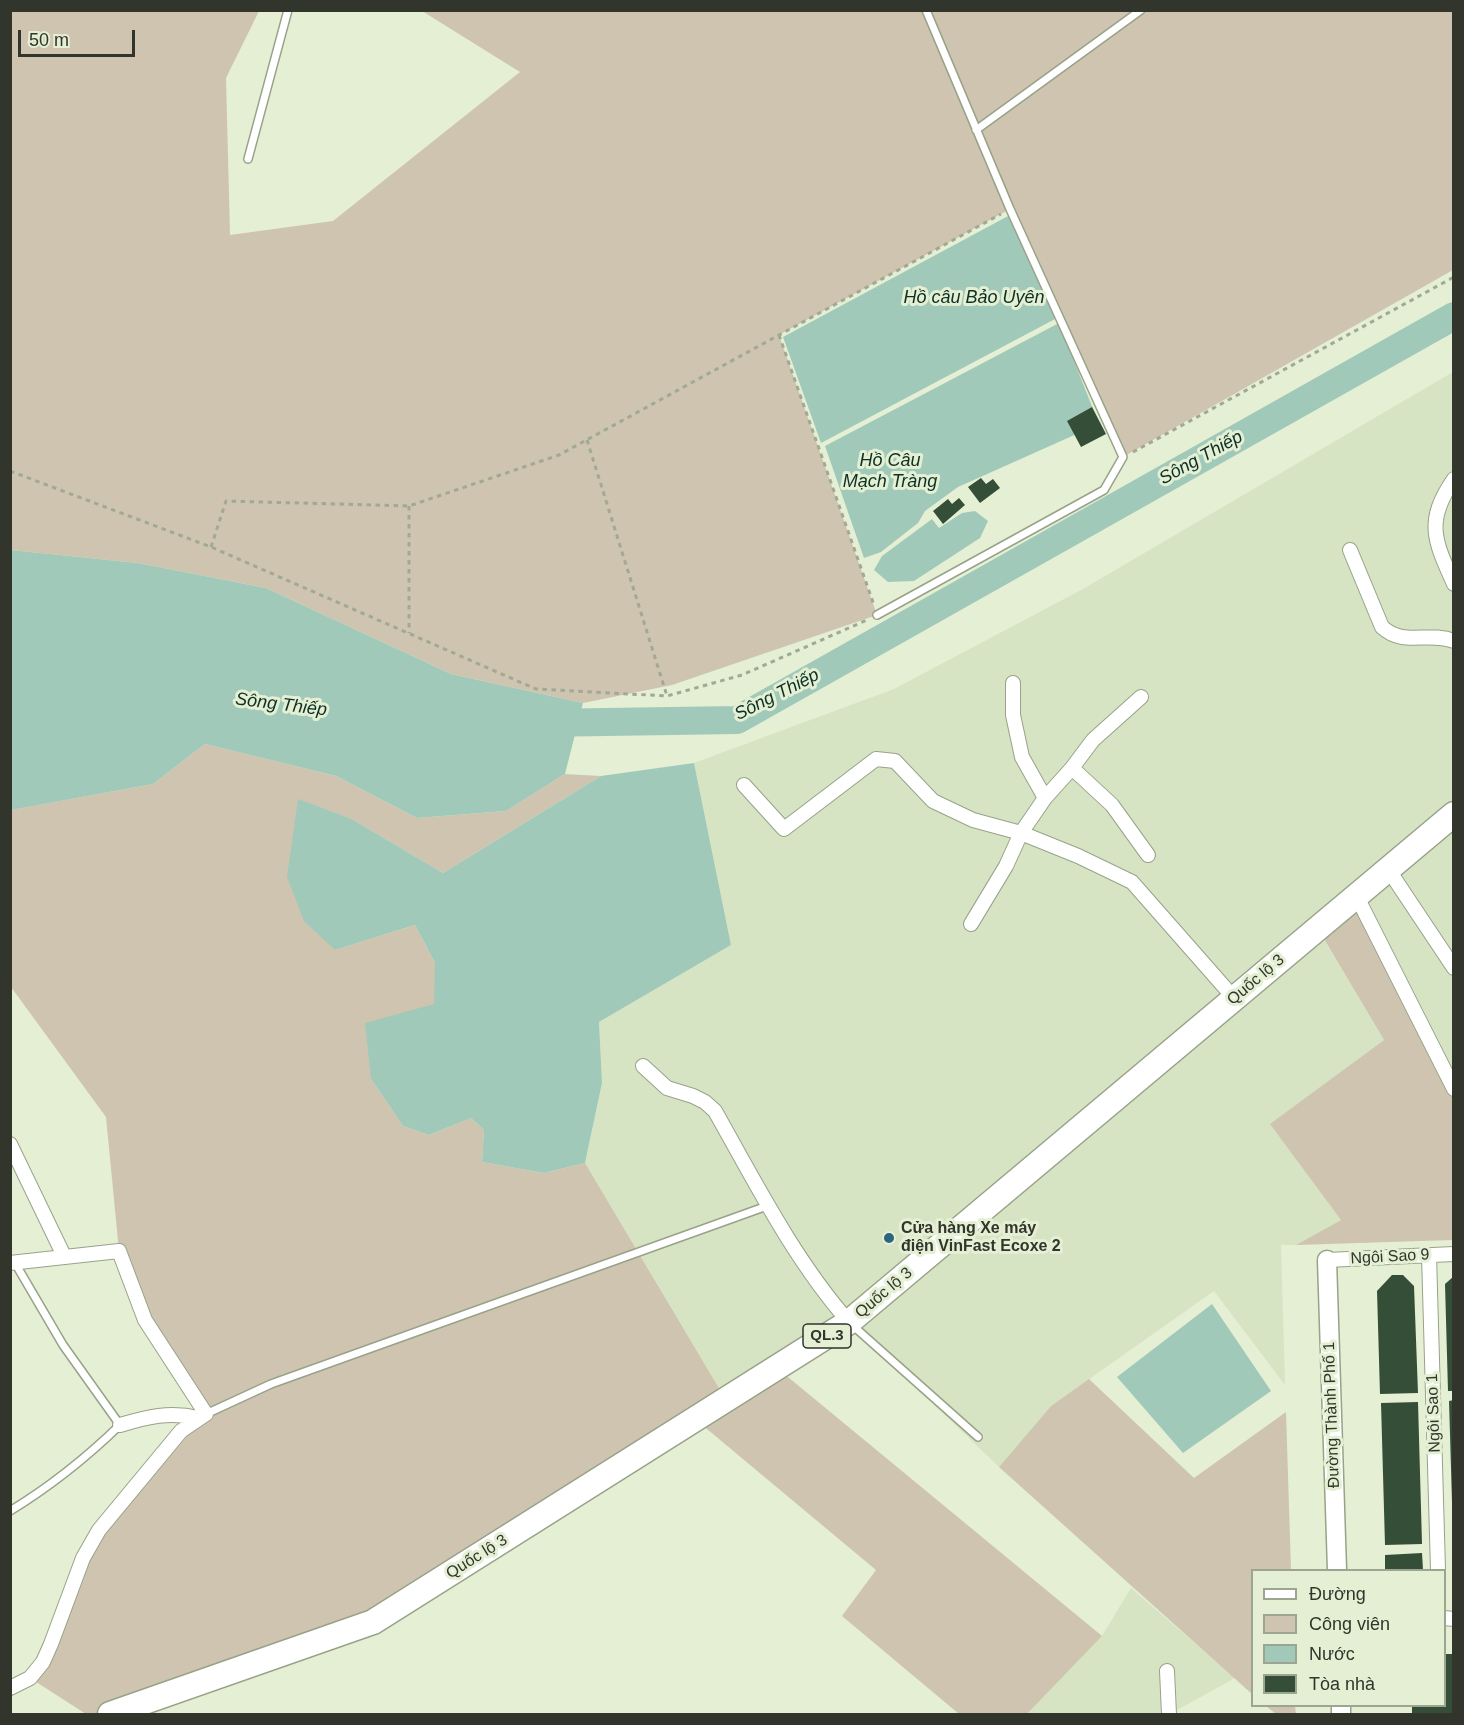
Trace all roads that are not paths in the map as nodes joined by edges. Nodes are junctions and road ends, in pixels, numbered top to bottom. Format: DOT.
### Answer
graph roads {
  1 [pos="288,10"];
  2 [pos="926,10"];
  3 [pos="1141,10"];
  4 [pos="976,130"];
  5 [pos="248,159"];
  6 [pos="1454,479"];
  7 [pos="1350,550"];
  8 [pos="1454,584"];
  9 [pos="877,615"];
  10 [pos="1454,641"];
  11 [pos="1013,683"];
  12 [pos="1141,697"];
  13 [pos="1072,768"];
  14 [pos="744,784"];
  15 [pos="1045,798"];
  16 [pos="1451,820"];
  17 [pos="1021,833"];
  18 [pos="1148,855"];
  19 [pos="1388,869"];
  20 [pos="1357,897"];
  21 [pos="971,924"];
  22 [pos="1454,968"];
  23 [pos="1234,998"];
  24 [pos="643,1066"];
  25 [pos="1454,1089"];
  26 [pos="10,1144"];
  27 [pos="768,1206"];
  28 [pos="1454,1254"];
  29 [pos="1429,1255"];
  30 [pos="64,1256"];
  31 [pos="1327,1260"];
  32 [pos="13,1263"];
  33 [pos="849,1322"];
  34 [pos="202,1416"];
  35 [pos="120,1425"];
  36 [pos="978,1437"];
  37 [pos="10,1511"];
  38 [pos="1337,1569"];
  39 [pos="1438,1569"];
  40 [pos="1167,1671"];
  41 [pos="10,1688"];
  42 [pos="110,1714"];
  43 [pos="1168,1714"];
  1 -- 5 [label="lane"];
  2 -- 4 [label="lane"];
  3 -- 4 [label="lane"];
  4 -- 9 [label="lane"];
  6 -- 8 [label="street"];
  7 -- 10 [label="street"];
  11 -- 15 [label="street"];
  12 -- 13 [label="street"];
  13 -- 15 [label="street"];
  13 -- 18 [label="street"];
  14 -- 17 [label="street"];
  15 -- 17 [label="street"];
  16 -- 19 [label="highway, Quốc lộ 3 / QL.3"];
  17 -- 21 [label="street"];
  17 -- 23 [label="street"];
  19 -- 20 [label="highway, Quốc lộ 3 / QL.3"];
  19 -- 22 [label="street"];
  20 -- 23 [label="highway, Quốc lộ 3 / QL.3"];
  20 -- 25 [label="street"];
  23 -- 33 [label="highway, Quốc lộ 3 / QL.3"];
  24 -- 27 [label="street"];
  26 -- 30 [label="street"];
  27 -- 33 [label="street"];
  27 -- 34 [label="lane"];
  28 -- 29 [label="street, Ngôi Sao 9"];
  29 -- 31 [label="street, Ngôi Sao 9"];
  29 -- 39 [label="street, Ngôi Sao 1"];
  30 -- 32 [label="street"];
  30 -- 34 [label="street"];
  31 -- 38 [label="street, Đường Thành Phố 1"];
  32 -- 35 [label="lane"];
  33 -- 36 [label="lane"];
  33 -- 42 [label="highway, Quốc lộ 3 / QL.3"];
  34 -- 35 [label="street"];
  34 -- 41 [label="street"];
  35 -- 37 [label="lane"];
  40 -- 43 [label="street"];
}
